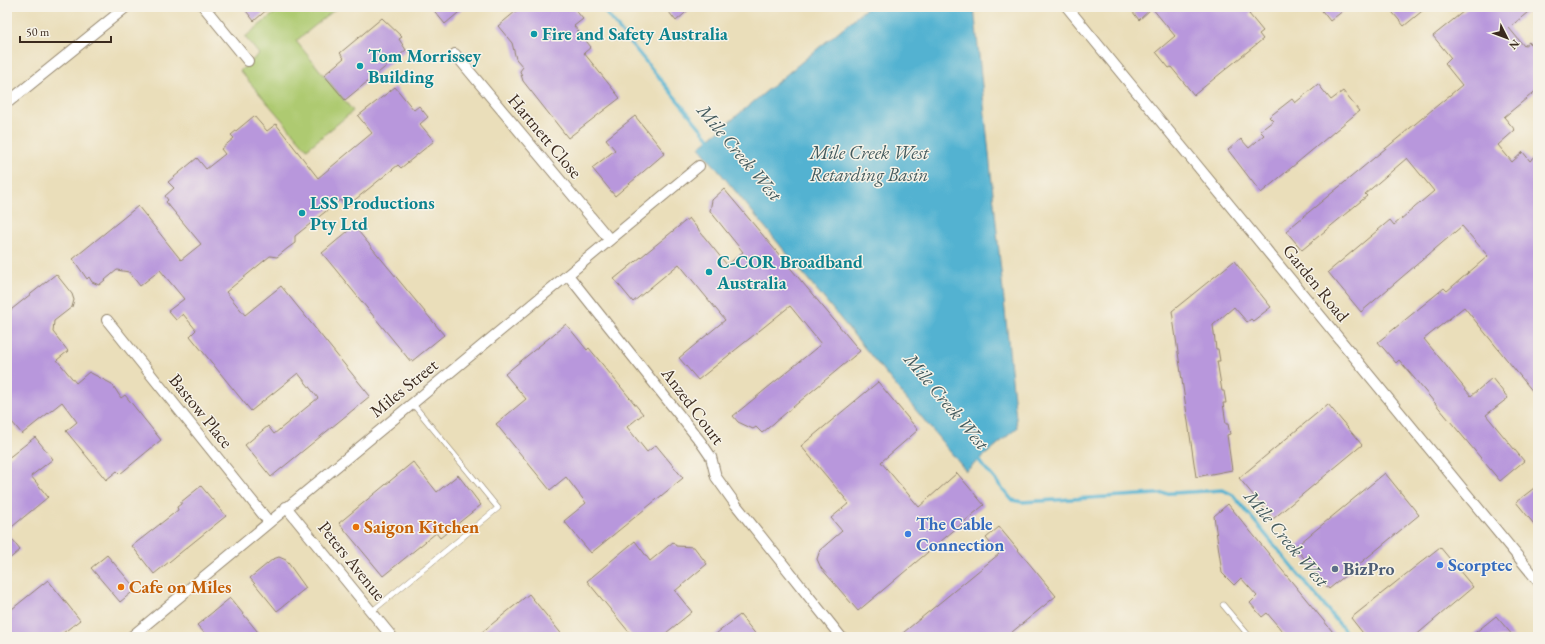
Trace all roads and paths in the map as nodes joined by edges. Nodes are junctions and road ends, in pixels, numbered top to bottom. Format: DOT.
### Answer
graph roads {
  1 [pos="126,7"];
  2 [pos="204,7"];
  3 [pos="1067,7"];
  4 [pos="455,54"];
  5 [pos="248,61"];
  6 [pos="7,103"];
  7 [pos="698,166"];
  8 [pos="610,240"];
  9 [pos="568,275"];
  10 [pos="107,320"];
  11 [pos="412,403"];
  12 [pos="286,507"];
  13 [pos="269,522"];
  14 [pos="1538,581"];
  15 [pos="1223,605"];
  16 [pos="371,612"];
  17 [pos="131,637"];
  18 [pos="392,637"];
  19 [pos="841,637"];
  20 [pos="1250,637"];
  1 -- 6 [label="street"];
  2 -- 5 [label="street"];
  3 -- 14 [label="street, Garden Road"];
  4 -- 8 [label="street, Hartnett Close"];
  7 -- 8 [label="street, Miles Street"];
  8 -- 9 [label="street, Miles Street"];
  9 -- 11 [label="street, Miles Street"];
  9 -- 19 [label="street, Anzed Court"];
  10 -- 13 [label="street, Bastow Place"];
  11 -- 12 [label="street, Miles Street"];
  11 -- 16 [label="lane"];
  12 -- 13 [label="street, Miles Street"];
  12 -- 16 [label="street, Peters Avenue"];
  13 -- 17 [label="street, Miles Street"];
  15 -- 20 [label="lane"];
  16 -- 18 [label="street, Peters Avenue"];
}
